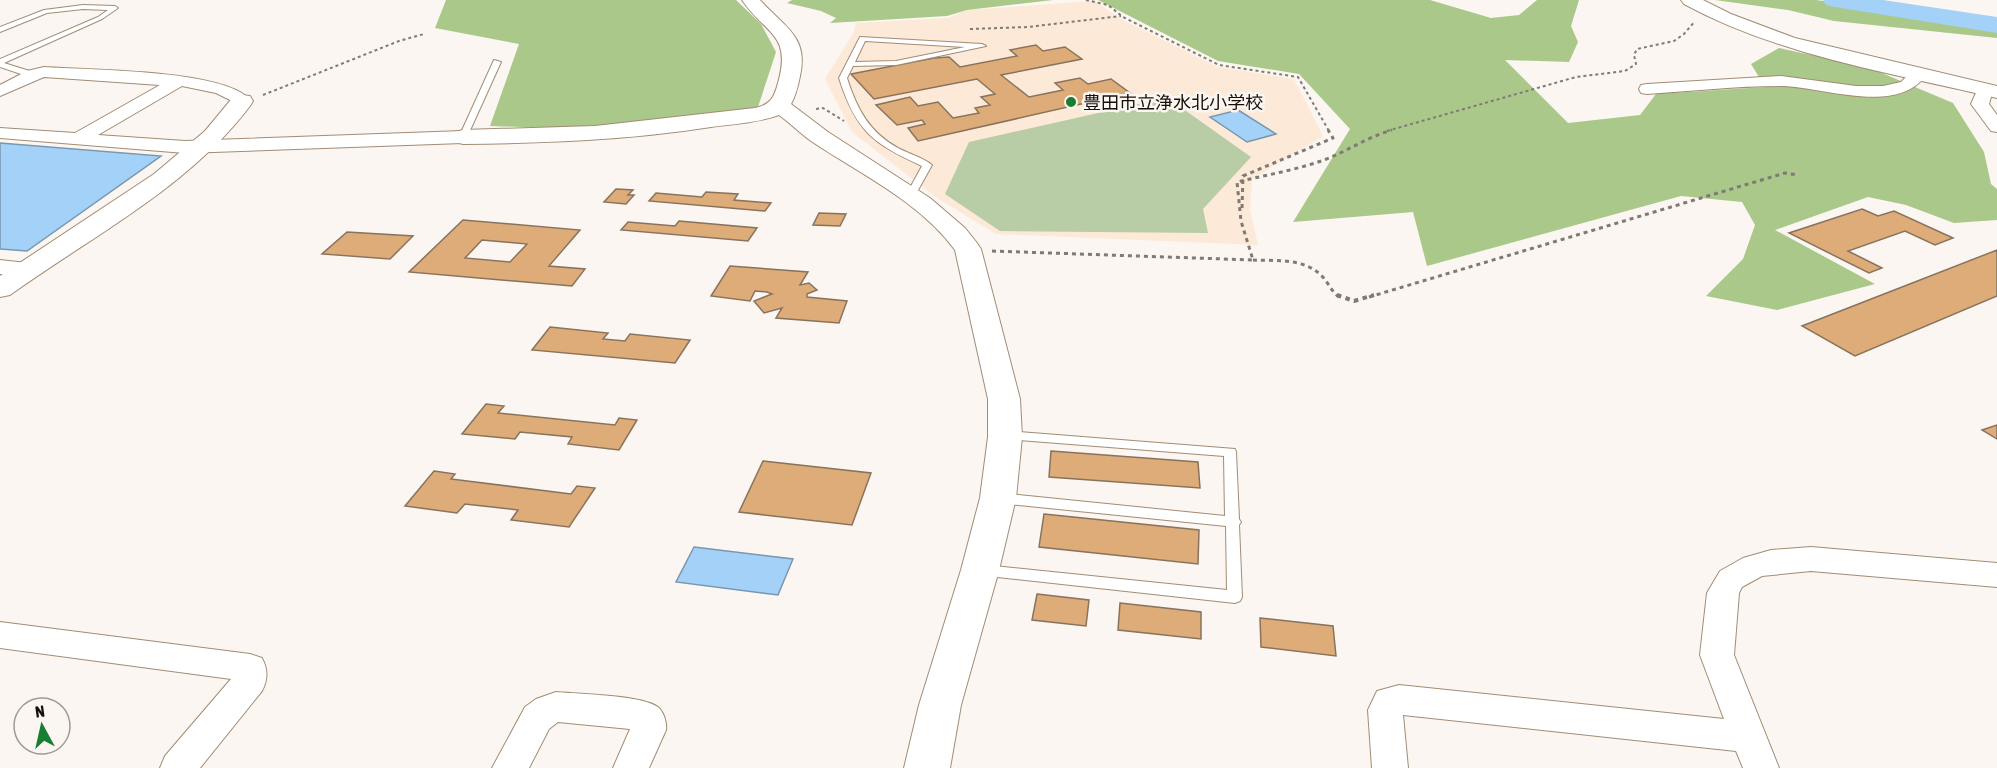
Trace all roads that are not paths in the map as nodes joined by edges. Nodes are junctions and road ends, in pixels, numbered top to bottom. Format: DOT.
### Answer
graph roads {
  1 [pos="751,0"];
  2 [pos="1690,0"];
  3 [pos="0,30"];
  4 [pos="497,62"];
  5 [pos="0,63"];
  6 [pos="850,64"];
  7 [pos="0,72"];
  8 [pos="1919,75"];
  9 [pos="27,77"];
  10 [pos="179,81"];
  11 [pos="1647,89"];
  12 [pos="0,90"];
  13 [pos="1991,91"];
  14 [pos="242,101"];
  15 [pos="780,106"];
  16 [pos="1997,127"];
  17 [pos="0,133"];
  18 [pos="463,137"];
  19 [pos="78,139"];
  20 [pos="204,146"];
  21 [pos="910,196"];
  22 [pos="0,267"];
  23 [pos="28,269"];
  24 [pos="0,289"];
  25 [pos="1005,437"];
  26 [pos="998,498"];
  27 [pos="1234,522"];
  28 [pos="980,570"];
  29 [pos="1997,575"];
  30 [pos="0,635"];
  31 [pos="1755,753"];
  32 [pos="514,767"];
  33 [pos="178,768"];
  34 [pos="631,768"];
  35 [pos="927,768"];
  36 [pos="1390,768"];
  1 -- 15 [label="street"];
  2 -- 8 [label="street"];
  3 -- 5 [label="lane"];
  4 -- 18 [label="lane"];
  5 -- 9 [label="lane"];
  6 -- 6 [label="lane"];
  6 -- 21 [label="lane"];
  7 -- 9 [label="lane"];
  8 -- 11 [label="street"];
  8 -- 13 [label="street"];
  9 -- 10 [label="street"];
  9 -- 12 [label="street"];
  10 -- 14 [label="street"];
  10 -- 19 [label="street"];
  13 -- 16 [label="street"];
  14 -- 20 [label="street"];
  15 -- 18 [label="street"];
  15 -- 21 [label="street"];
  17 -- 19 [label="street"];
  18 -- 20 [label="street"];
  19 -- 20 [label="street"];
  20 -- 23 [label="street"];
  21 -- 25 [label="street"];
  22 -- 23 [label="street"];
  23 -- 24 [label="street"];
  25 -- 26 [label="street"];
  25 -- 27 [label="lane"];
  26 -- 27 [label="lane"];
  26 -- 28 [label="street"];
  27 -- 28 [label="lane"];
  28 -- 35 [label="street"];
  29 -- 31 [label="street"];
  30 -- 33 [label="street"];
  31 -- 36 [label="street"];
  32 -- 34 [label="street"];
}
